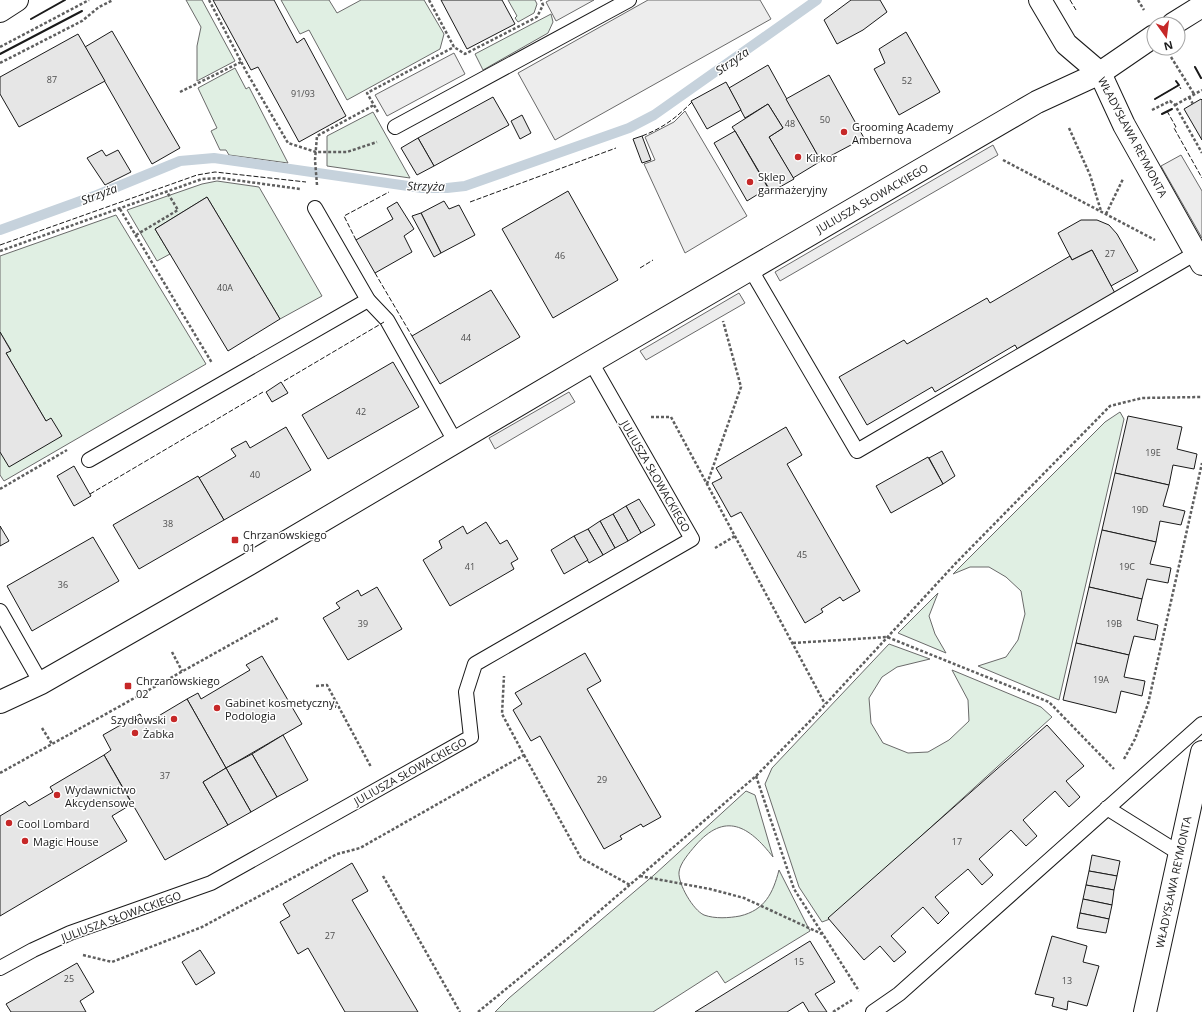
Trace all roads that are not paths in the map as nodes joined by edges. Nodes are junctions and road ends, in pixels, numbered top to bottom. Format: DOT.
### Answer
graph roads {
  1 [pos="17,0"];
  2 [pos="629,0"];
  3 [pos="1040,0"];
  4 [pos="1202,6"];
  5 [pos="0,11"];
  6 [pos="1186,16"];
  7 [pos="1146,41"];
  8 [pos="1100,73"];
  9 [pos="392,131"];
  10 [pos="315,208"];
  11 [pos="1199,259"];
  12 [pos="751,270"];
  13 [pos="368,300"];
  14 [pos="591,362"];
  15 [pos="456,442"];
  16 [pos="89,460"];
  17 [pos="0,611"];
  18 [pos="41,683"];
  19 [pos="0,702"];
  20 [pos="1202,724"];
  21 [pos="1202,752"];
  22 [pos="1107,808"];
  23 [pos="1179,853"];
  24 [pos="0,968"];
  25 [pos="873,1012"];
  26 [pos="1145,1012"];
  1 -- 5 [label="street"];
  2 -- 9 [label="lane"];
  3 -- 8 [label="street, WŁADYSŁAWA REYMONTA"];
  4 -- 6 [label="street"];
  7 -- 8 [label="street, JULIUSZA SŁOWACKIEGO"];
  8 -- 11 [label="street, WŁADYSŁAWA REYMONTA"];
  8 -- 12 [label="street, JULIUSZA SŁOWACKIEGO"];
  10 -- 13 [label="lane"];
  11 -- 12 [label="lane"];
  12 -- 14 [label="street, JULIUSZA SŁOWACKIEGO"];
  13 -- 15 [label="lane"];
  13 -- 16 [label="lane"];
  14 -- 15 [label="street, JULIUSZA SŁOWACKIEGO"];
  14 -- 24 [label="lane, JULIUSZA SŁOWACKIEGO"];
  15 -- 18 [label="street, JULIUSZA SŁOWACKIEGO"];
  17 -- 18 [label="lane"];
  18 -- 19 [label="street, JULIUSZA SŁOWACKIEGO"];
  20 -- 22 [label="lane"];
  21 -- 23 [label="street, WŁADYSŁAWA REYMONTA"];
  22 -- 23 [label="lane"];
  22 -- 25 [label="lane"];
  23 -- 26 [label="street, WŁADYSŁAWA REYMONTA"];
}
